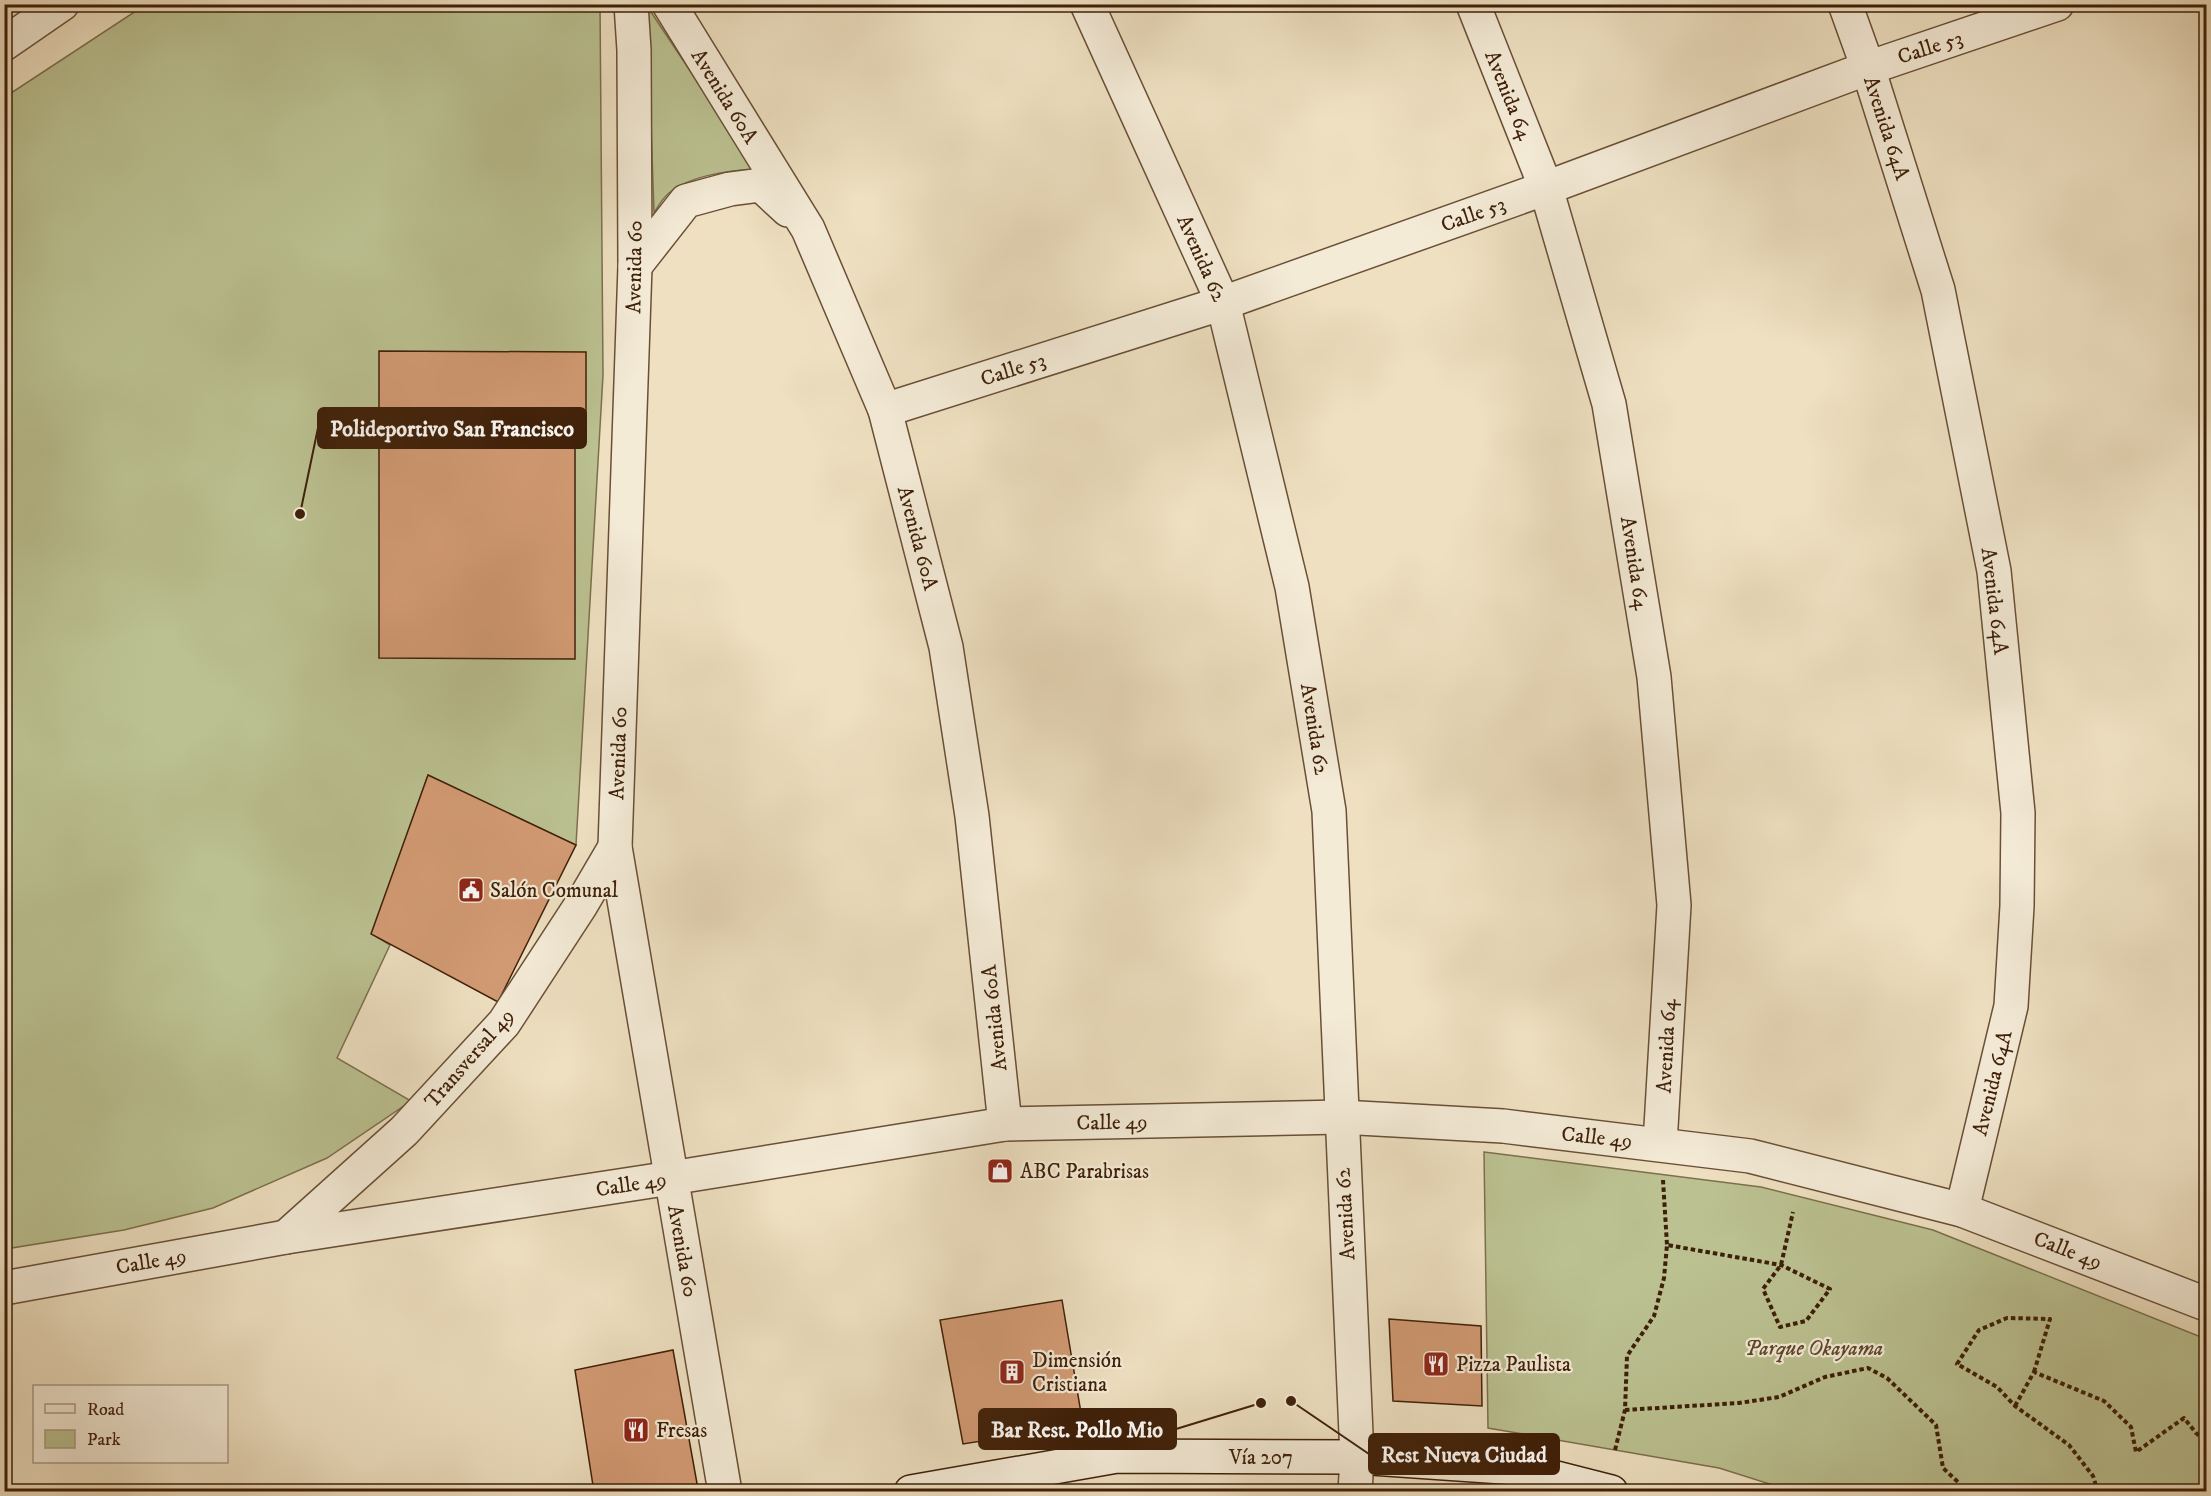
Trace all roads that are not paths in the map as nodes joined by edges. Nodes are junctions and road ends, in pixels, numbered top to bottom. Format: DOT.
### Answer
graph roads {
  1 [pos="62,4"];
  2 [pos="631,4"];
  3 [pos="669,4"];
  4 [pos="1087,4"];
  5 [pos="1473,4"];
  6 [pos="1845,4"];
  7 [pos="2057,4"];
  8 [pos="4,44"];
  9 [pos="1868,68"];
  10 [pos="1546,188"];
  11 [pos="808,229"];
  12 [pos="635,266"];
  13 [pos="1223,303"];
  14 [pos="885,410"];
  15 [pos="615,846"];
  16 [pos="1341,1117"];
  17 [pos="1005,1124"];
  18 [pos="1660,1144"];
  19 [pos="671,1178"];
  20 [pos="1962,1210"];
  21 [pos="285,1237"];
  22 [pos="4,1288"];
  23 [pos="2206,1304"];
  24 [pos="1357,1457"];
  25 [pos="725,1491"];
  26 [pos="911,1491"];
  27 [pos="1355,1491"];
  28 [pos="1611,1491"];
  1 -- 8 [label="street"];
  2 -- 12 [label="street, Avenida 60"];
  3 -- 11 [label="street, Avenida 60A"];
  4 -- 13 [label="street, Avenida 62"];
  5 -- 10 [label="street, Avenida 64"];
  6 -- 9 [label="street, Avenida 64A"];
  7 -- 9 [label="street, Calle 53"];
  9 -- 10 [label="street, Calle 53"];
  9 -- 20 [label="street, Avenida 64A"];
  10 -- 13 [label="street, Calle 53"];
  10 -- 18 [label="street, Avenida 64"];
  11 -- 12 [label="street"];
  11 -- 14 [label="street, Avenida 60A"];
  12 -- 15 [label="street, Avenida 60"];
  13 -- 14 [label="street, Calle 53"];
  13 -- 16 [label="street, Avenida 62"];
  14 -- 17 [label="street, Avenida 60A"];
  15 -- 19 [label="street, Avenida 60"];
  15 -- 21 [label="street, Transversal 49"];
  16 -- 17 [label="street, Calle 49"];
  16 -- 18 [label="street, Calle 49"];
  16 -- 24 [label="street, Avenida 62"];
  17 -- 19 [label="street, Calle 49"];
  18 -- 20 [label="street, Calle 49"];
  19 -- 21 [label="street, Calle 49"];
  19 -- 25 [label="street, Avenida 60"];
  20 -- 23 [label="street, Calle 49"];
  21 -- 22 [label="street, Calle 49"];
  24 -- 26 [label="street, Vía 207"];
  24 -- 27 [label="street, Avenida 62"];
  24 -- 28 [label="street, Vía 207"];
}
